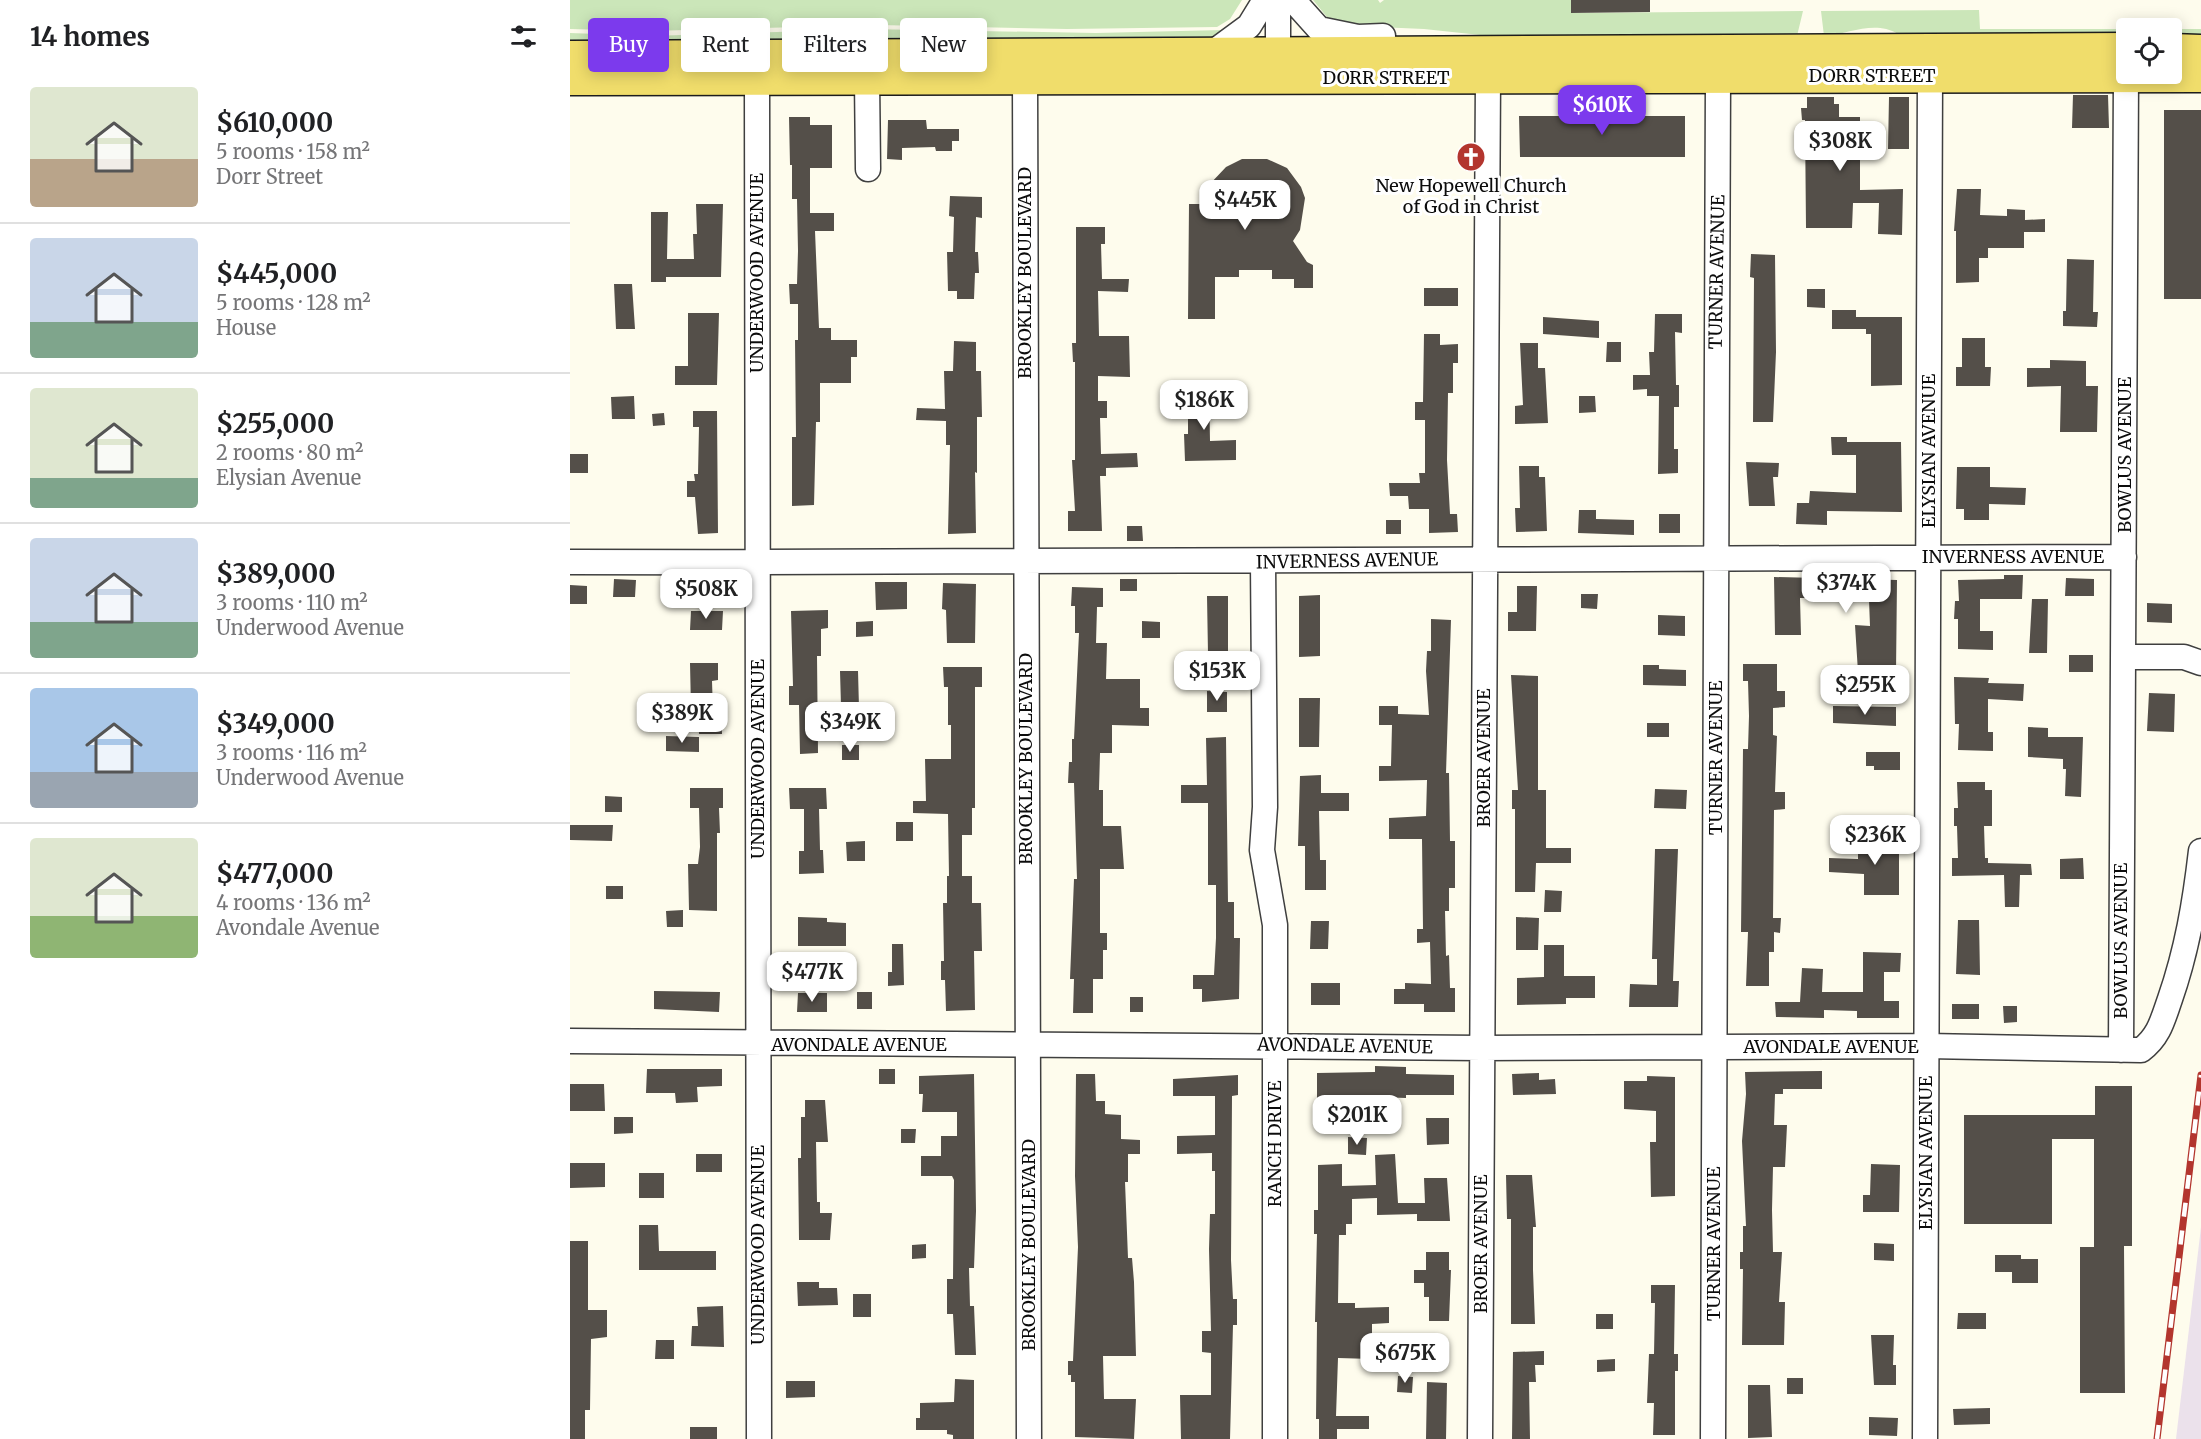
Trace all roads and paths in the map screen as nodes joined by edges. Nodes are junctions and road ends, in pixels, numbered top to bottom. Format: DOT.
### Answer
graph roads {
  1 [pos="1265,0"];
  2 [pos="1278,0"];
  3 [pos="1293,0"];
  4 [pos="1498,49"];
  5 [pos="1886,49"];
  6 [pos="2182,49"];
  7 [pos="2201,50"];
  8 [pos="1215,51"];
  9 [pos="888,53"];
  10 [pos="782,54"];
  11 [pos="570,56"];
  12 [pos="782,58"];
  13 [pos="2116,61"];
  14 [pos="2116,63"];
  15 [pos="1278,65"];
  16 [pos="2182,73"];
  17 [pos="1930,76"];
  18 [pos="1488,77"];
  19 [pos="1718,77"];
  20 [pos="2201,77"];
  21 [pos="867,79"];
  22 [pos="1025,79"];
  23 [pos="570,80"];
  24 [pos="665,80"];
  25 [pos="757,80"];
  26 [pos="2126,84"];
  27 [pos="868,169"];
  28 [pos="1717,557"];
  29 [pos="1928,557"];
  30 [pos="2124,557"];
  31 [pos="1485,559"];
  32 [pos="570,562"];
  33 [pos="759,562"];
  34 [pos="1025,562"];
  35 [pos="1263,562"];
  36 [pos="2124,657"];
  37 [pos="2201,663"];
  38 [pos="2201,851"];
  39 [pos="570,1041"];
  40 [pos="757,1044"];
  41 [pos="1029,1045"];
  42 [pos="1275,1045"];
  43 [pos="1927,1046"];
  44 [pos="1482,1048"];
  45 [pos="1715,1048"];
  46 [pos="2131,1050"];
  47 [pos="759,1439"];
  48 [pos="1029,1439"];
  49 [pos="1275,1439"];
  50 [pos="1480,1439"];
  51 [pos="1713,1439"];
  52 [pos="1926,1439"];
  1 -- 8 [label="street"];
  2 -- 15 [label="street"];
  3 -- 4 [label="street"];
  4 -- 5 [label="main road, DORR STREET"];
  4 -- 15 [label="main road, DORR STREET"];
  5 -- 13 [label="main road, DORR STREET"];
  5 -- 19 [label="main road"];
  6 -- 7 [label="main road"];
  8 -- 9 [label="main road, DORR STREET"];
  8 -- 15 [label="main road, DORR STREET"];
  10 -- 11 [label="main road, DORR STREET"];
  12 -- 24 [label="main road"];
  14 -- 17 [label="main road, DORR STREET"];
  15 -- 18 [label="main road, DORR STREET"];
  15 -- 22 [label="main road, DORR STREET"];
  16 -- 20 [label="main road, DORR STREET"];
  17 -- 19 [label="main road, DORR STREET"];
  17 -- 29 [label="street, ELYSIAN AVENUE"];
  18 -- 19 [label="main road, DORR STREET"];
  18 -- 31 [label="street, BROER AVENUE"];
  19 -- 28 [label="street, TURNER AVENUE"];
  21 -- 22 [label="main road, DORR STREET"];
  21 -- 25 [label="main road, DORR STREET"];
  21 -- 27 [label="street"];
  22 -- 34 [label="street, BROOKLEY BOULEVARD"];
  23 -- 24 [label="main road, DORR STREET"];
  24 -- 25 [label="main road, DORR STREET"];
  25 -- 33 [label="street, UNDERWOOD AVENUE"];
  26 -- 30 [label="street, BOWLUS AVENUE"];
  28 -- 29 [label="street, INVERNESS AVENUE"];
  28 -- 31 [label="street, INVERNESS AVENUE"];
  28 -- 45 [label="street, TURNER AVENUE"];
  29 -- 30 [label="street, INVERNESS AVENUE"];
  29 -- 43 [label="street, ELYSIAN AVENUE"];
  30 -- 36 [label="street, BOWLUS AVENUE"];
  31 -- 35 [label="street, INVERNESS AVENUE"];
  31 -- 44 [label="street, BROER AVENUE"];
  32 -- 33 [label="street, INVERNESS AVENUE"];
  33 -- 34 [label="street, INVERNESS AVENUE"];
  33 -- 40 [label="street, UNDERWOOD AVENUE"];
  34 -- 35 [label="street, INVERNESS AVENUE"];
  34 -- 41 [label="street, BROOKLEY BOULEVARD"];
  35 -- 42 [label="street, RANCH DRIVE"];
  36 -- 37 [label="street"];
  36 -- 46 [label="street, BOWLUS AVENUE"];
  38 -- 46 [label="street"];
  39 -- 40 [label="street, AVONDALE AVENUE"];
  40 -- 41 [label="street, AVONDALE AVENUE"];
  40 -- 47 [label="street, UNDERWOOD AVENUE"];
  41 -- 42 [label="street, AVONDALE AVENUE"];
  41 -- 48 [label="street, BROOKLEY BOULEVARD"];
  42 -- 44 [label="street, AVONDALE AVENUE"];
  42 -- 49 [label="street, RANCH DRIVE"];
  43 -- 45 [label="street, AVONDALE AVENUE"];
  43 -- 46 [label="street, AVONDALE AVENUE"];
  43 -- 52 [label="street, ELYSIAN AVENUE"];
  44 -- 45 [label="street, AVONDALE AVENUE"];
  44 -- 50 [label="street, BROER AVENUE"];
  45 -- 51 [label="street, TURNER AVENUE"];
}
